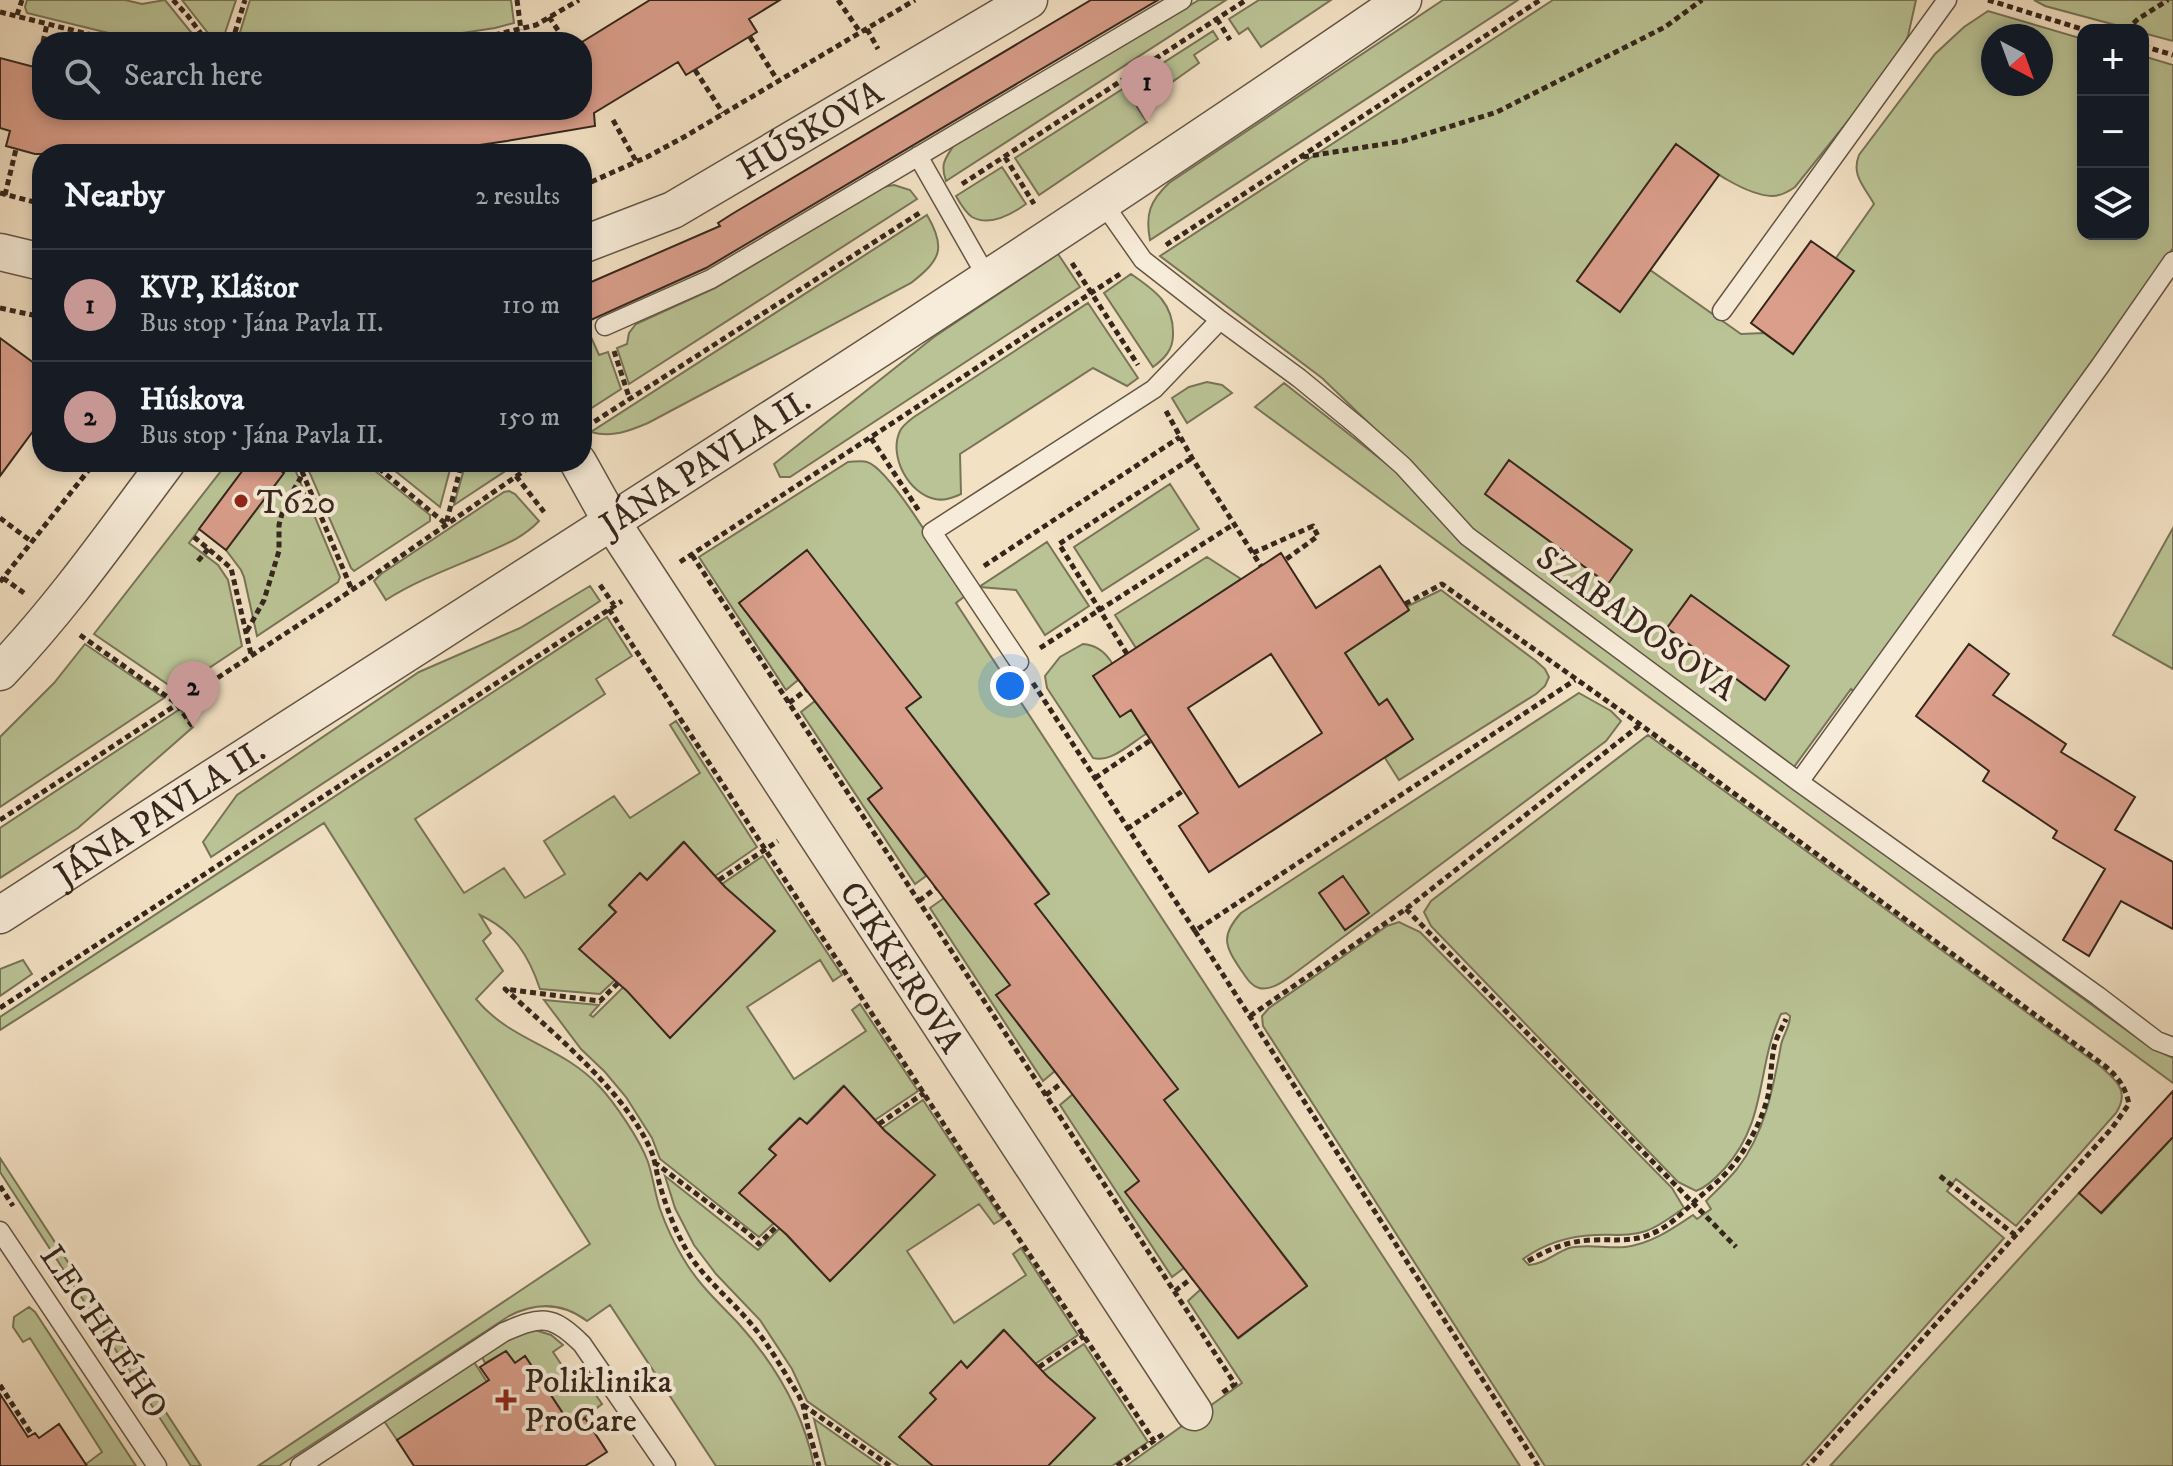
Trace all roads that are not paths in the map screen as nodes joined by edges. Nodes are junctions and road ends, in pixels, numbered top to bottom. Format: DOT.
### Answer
graph roads {
  1 [pos="1029,0"];
  2 [pos="1182,0"];
  3 [pos="1403,0"];
  4 [pos="1947,0"];
  5 [pos="918,156"];
  6 [pos="1103,203"];
  7 [pos="592,241"];
  8 [pos="0,252"];
  9 [pos="32,260"];
  10 [pos="2173,261"];
  11 [pos="988,279"];
  12 [pos="1722,311"];
  13 [pos="1220,320"];
  14 [pos="605,326"];
  15 [pos="159,472"];
  16 [pos="584,472"];
  17 [pos="611,521"];
  18 [pos="1019,662"];
  19 [pos="0,672"];
  20 [pos="1799,782"];
  21 [pos="0,915"];
  22 [pos="2173,1047"];
  23 [pos="0,1231"];
  24 [pos="1194,1412"];
  25 [pos="157,1466"];
  26 [pos="300,1466"];
  27 [pos="666,1466"];
  1 -- 7 [label="street, HÚSKOVA"];
  2 -- 5 [label="lane"];
  3 -- 6 [label="street, JÁNA PAVLA II."];
  4 -- 12 [label="lane"];
  5 -- 11 [label="lane"];
  5 -- 14 [label="lane"];
  6 -- 11 [label="street, JÁNA PAVLA II."];
  6 -- 13 [label="lane, SZABADOSOVA"];
  8 -- 9 [label="street"];
  10 -- 20 [label="lane"];
  11 -- 17 [label="street, JÁNA PAVLA II."];
  13 -- 18 [label="lane"];
  13 -- 20 [label="lane, SZABADOSOVA"];
  15 -- 19 [label="street"];
  16 -- 17 [label="street, CIKKEROVA"];
  17 -- 21 [label="street, JÁNA PAVLA II."];
  17 -- 24 [label="street, CIKKEROVA"];
  20 -- 22 [label="lane, SZABADOSOVA"];
  23 -- 25 [label="lane, LECHKÉHO"];
  26 -- 27 [label="lane"];
}
